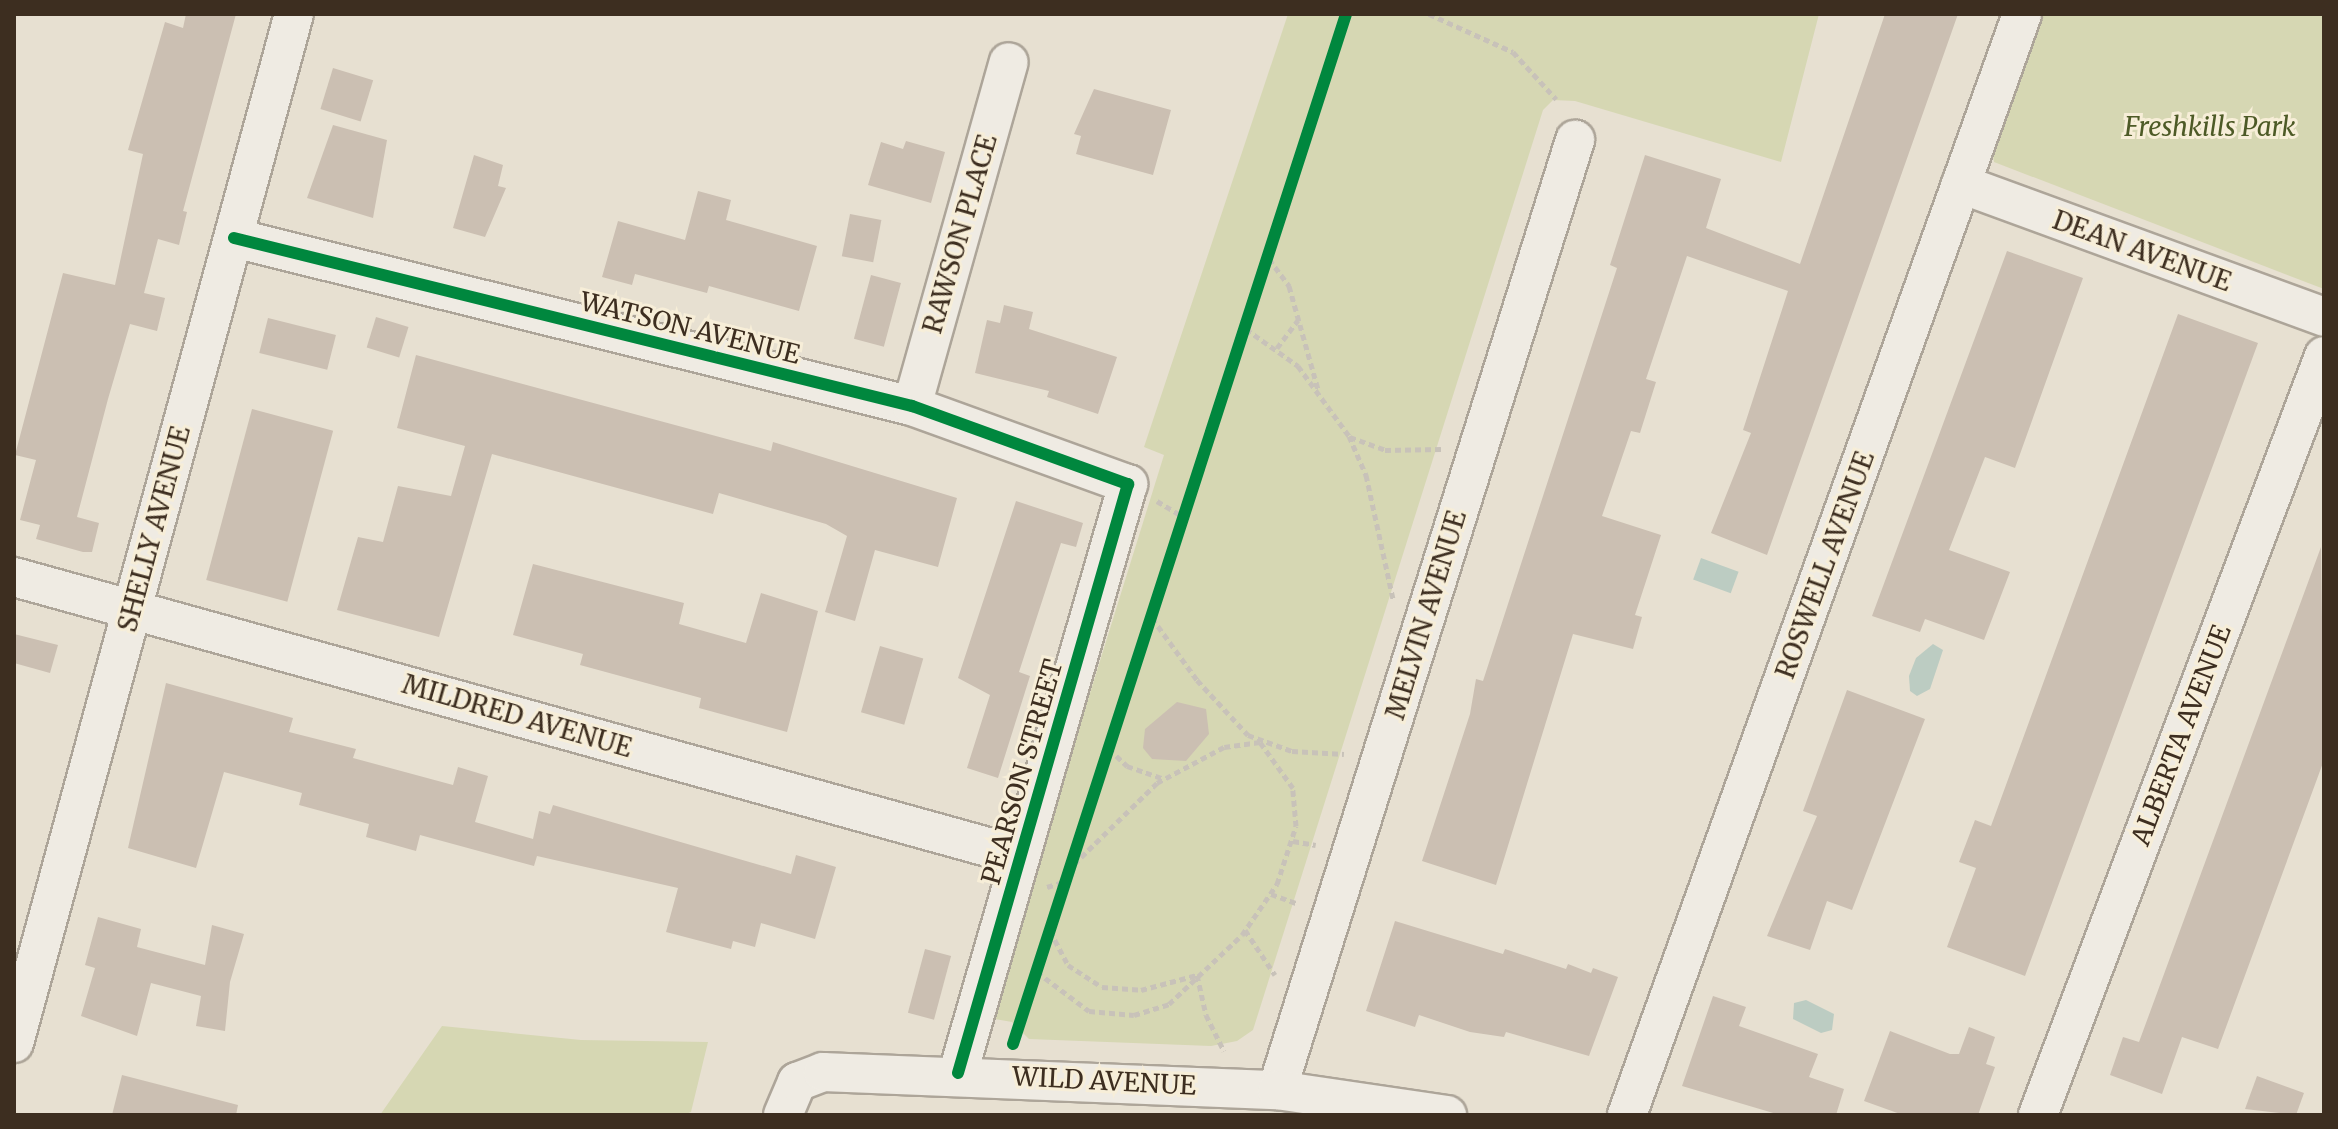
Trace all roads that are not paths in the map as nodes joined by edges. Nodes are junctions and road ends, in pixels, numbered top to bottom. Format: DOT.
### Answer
graph roads {
  1 [pos="294,14"];
  2 [pos="2022,14"];
  3 [pos="1009,62"];
  4 [pos="1575,140"];
  5 [pos="1961,184"];
  6 [pos="234,238"];
  7 [pos="2324,317"];
  8 [pos="2324,356"];
  9 [pos="912,406"];
  10 [pos="1139,490"];
  11 [pos="14,577"];
  12 [pos="131,609"];
  13 [pos="1020,856"];
  14 [pos="14,1043"];
  15 [pos="958,1073"];
  16 [pos="1217,1086"];
  17 [pos="1277,1090"];
  18 [pos="783,1115"];
  19 [pos="1447,1115"];
  20 [pos="1627,1115"];
  21 [pos="2038,1115"];
  1 -- 6 [label="street, SHELLY AVENUE"];
  2 -- 5 [label="street, ROSWELL AVENUE"];
  3 -- 9 [label="street, RAWSON PLACE"];
  4 -- 17 [label="street, MELVIN AVENUE"];
  5 -- 7 [label="street, DEAN AVENUE"];
  5 -- 20 [label="street, ROSWELL AVENUE"];
  6 -- 9 [label="street, WATSON AVENUE"];
  6 -- 12 [label="street, SHELLY AVENUE"];
  8 -- 21 [label="street, ALBERTA AVENUE"];
  9 -- 10 [label="street, WATSON AVENUE"];
  10 -- 13 [label="street, PEARSON STREET"];
  11 -- 12 [label="street, MILDRED AVENUE"];
  12 -- 13 [label="street, MILDRED AVENUE"];
  12 -- 14 [label="street, SHELLY AVENUE"];
  13 -- 15 [label="street, PEARSON STREET"];
  15 -- 16 [label="street, WILD AVENUE"];
  15 -- 18 [label="street, WILD AVENUE"];
  16 -- 17 [label="street, WILD AVENUE"];
  17 -- 19 [label="street, WILD AVENUE"];
}
